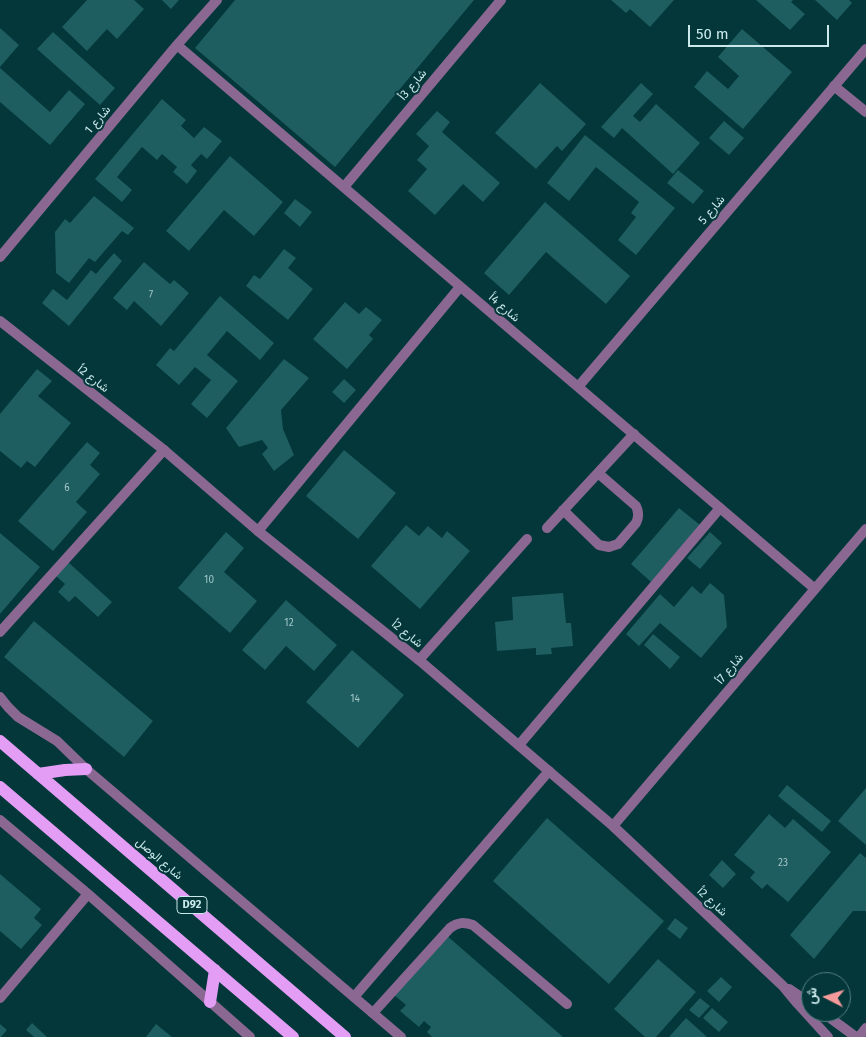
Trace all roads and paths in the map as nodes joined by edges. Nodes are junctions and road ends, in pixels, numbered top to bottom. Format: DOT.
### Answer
graph roads {
  1 [pos="217,0"];
  2 [pos="501,0"];
  3 [pos="178,44"];
  4 [pos="866,49"];
  5 [pos="834,86"];
  6 [pos="866,112"];
  7 [pos="344,187"];
  8 [pos="0,256"];
  9 [pos="460,286"];
  10 [pos="0,320"];
  11 [pos="578,388"];
  12 [pos="634,434"];
  13 [pos="164,450"];
  14 [pos="598,473"];
  15 [pos="720,508"];
  16 [pos="563,510"];
  17 [pos="546,528"];
  18 [pos="866,529"];
  19 [pos="258,531"];
  20 [pos="527,539"];
  21 [pos="815,589"];
  22 [pos="0,632"];
  23 [pos="419,660"];
  24 [pos="0,697"];
  25 [pos="0,741"];
  26 [pos="519,745"];
  27 [pos="86,769"];
  28 [pos="548,771"];
  29 [pos="38,774"];
  30 [pos="0,787"];
  31 [pos="0,820"];
  32 [pos="613,826"];
  33 [pos="88,894"];
  34 [pos="215,970"];
  35 [pos="783,986"];
  36 [pos="354,997"];
  37 [pos="801,997"];
  38 [pos="0,998"];
  39 [pos="210,1002"];
  40 [pos="567,1004"];
  41 [pos="372,1013"];
  42 [pos="836,1022"];
  43 [pos="866,1028"];
  44 [pos="250,1037"];
  45 [pos="293,1037"];
  46 [pos="345,1037"];
  47 [pos="401,1037"];
  48 [pos="828,1037"];
  49 [pos="857,1037"];
  1 -- 3 [label="street, شارع 1"];
  2 -- 7 [label="street, شارع 3أ"];
  3 -- 7 [label="street, شارع 4أ"];
  3 -- 8 [label="street, شارع 1"];
  4 -- 5 [label="street, شارع 5"];
  5 -- 6 [label="street"];
  5 -- 11 [label="street, شارع 5"];
  7 -- 9 [label="street, شارع 4أ"];
  9 -- 11 [label="street, شارع 4أ"];
  9 -- 19 [label="street"];
  10 -- 13 [label="street, شارع 2أ"];
  11 -- 12 [label="street, شارع 4أ"];
  12 -- 14 [label="street"];
  12 -- 15 [label="street, شارع 4أ"];
  13 -- 19 [label="street, شارع 2أ"];
  13 -- 22 [label="street"];
  14 -- 16 [label="street"];
  14 -- 16 [label="street"];
  15 -- 21 [label="street, شارع 4أ"];
  15 -- 26 [label="street"];
  16 -- 17 [label="street"];
  18 -- 21 [label="street, شارع 7أ"];
  19 -- 23 [label="street, شارع 2أ"];
  20 -- 23 [label="street"];
  21 -- 32 [label="street, شارع 7أ"];
  23 -- 26 [label="street, شارع 2أ"];
  24 -- 27 [label="street"];
  25 -- 29 [label="main road, شارع الوصل / D92"];
  26 -- 28 [label="street, شارع 2أ"];
  27 -- 29 [label="main road"];
  27 -- 36 [label="street"];
  28 -- 32 [label="street, شارع 2أ"];
  28 -- 36 [label="street"];
  29 -- 46 [label="main road, شارع الوصل / D92"];
  30 -- 34 [label="main road, D92"];
  31 -- 33 [label="street"];
  32 -- 35 [label="street, شارع 2أ"];
  33 -- 38 [label="street"];
  33 -- 39 [label="street"];
  34 -- 39 [label="main road"];
  34 -- 45 [label="main road, D92"];
  35 -- 37 [label="street, شارع 2أ"];
  35 -- 48 [label="street, شارع 2أ"];
  36 -- 41 [label="street"];
  39 -- 44 [label="street"];
  40 -- 41 [label="street"];
  41 -- 47 [label="street"];
  42 -- 49 [label="street"];
  43 -- 49 [label="street"];
}
